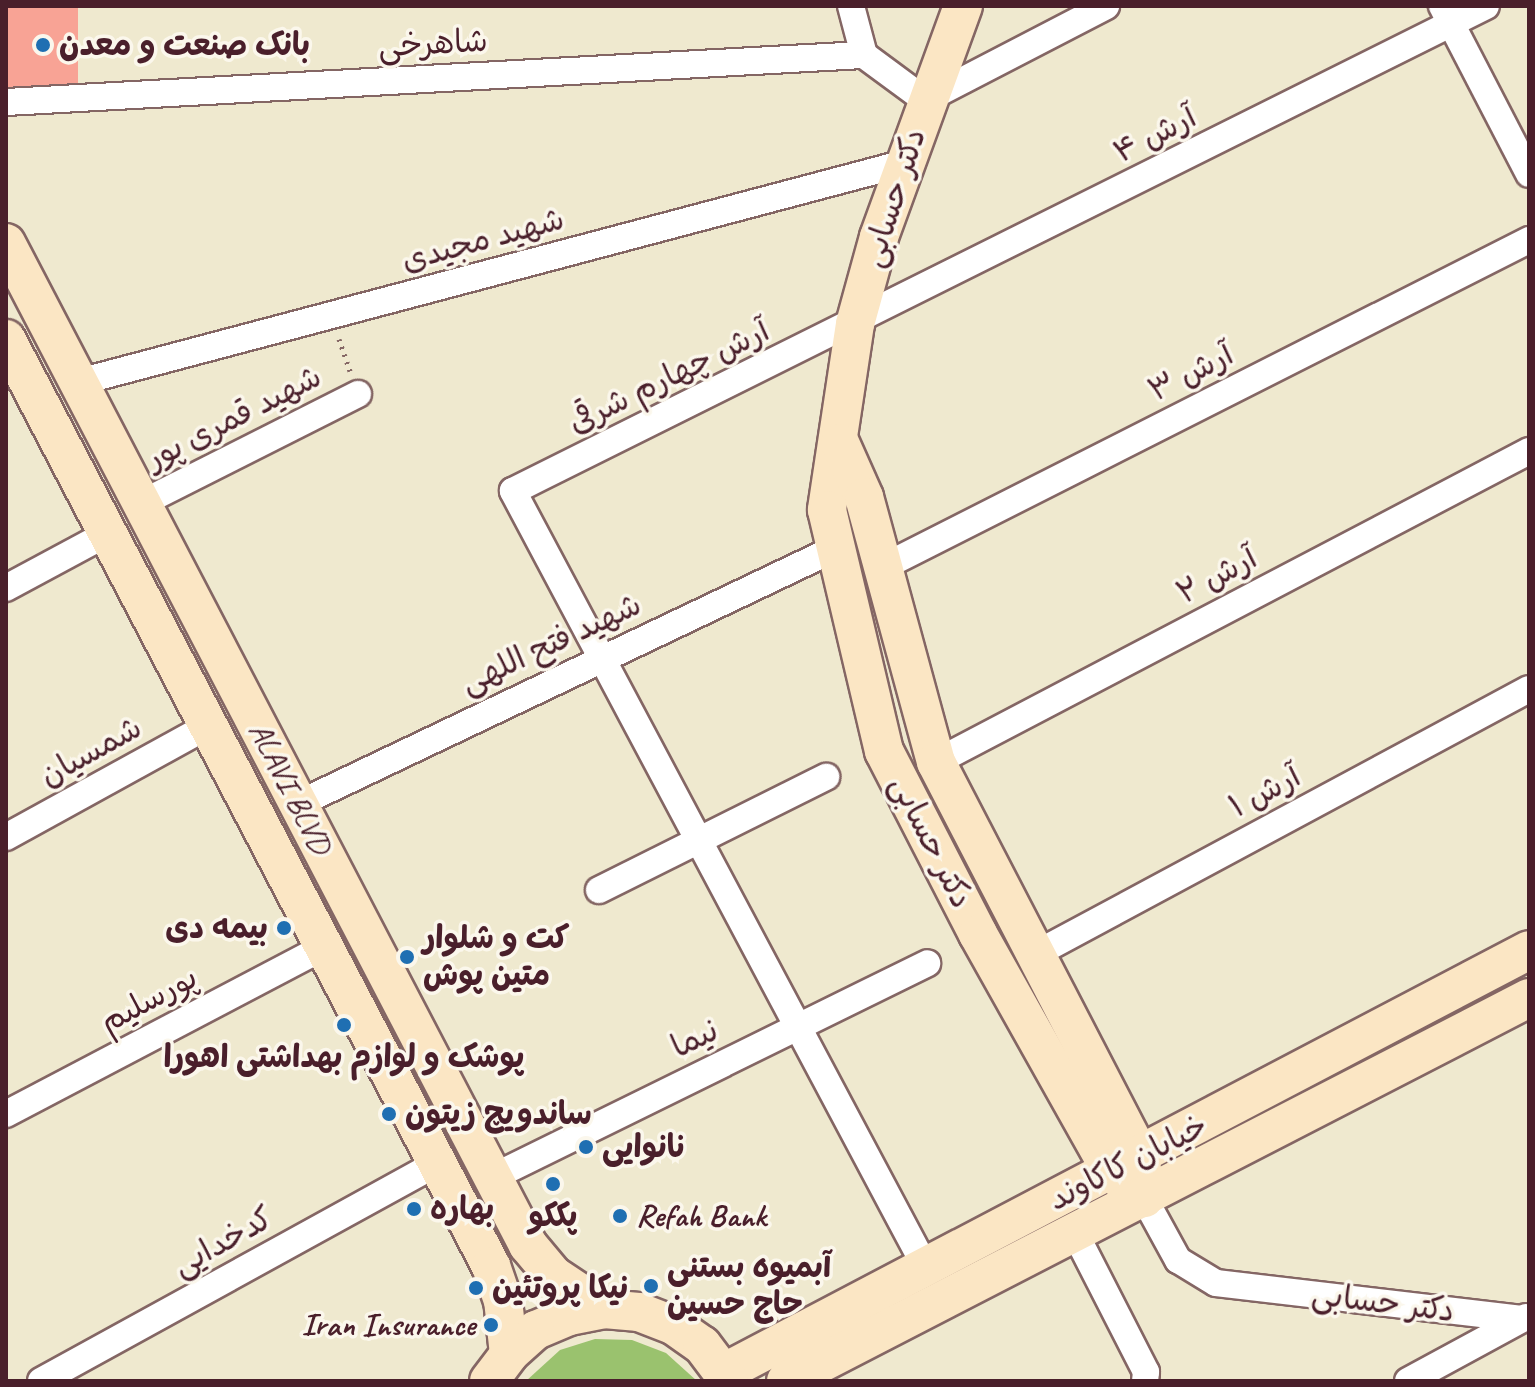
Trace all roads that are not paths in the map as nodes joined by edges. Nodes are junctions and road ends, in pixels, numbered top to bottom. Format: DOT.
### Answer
graph roads {
  1 [pos="851,6"];
  2 [pos="963,6"];
  3 [pos="1106,6"];
  4 [pos="1486,6"];
  5 [pos="1446,15"];
  6 [pos="864,55"];
  7 [pos="925,100"];
  8 [pos="6,102"];
  9 [pos="905,163"];
  10 [pos="1529,174"];
  11 [pos="1529,240"];
  12 [pos="6,243"];
  13 [pos="855,324"];
  14 [pos="6,339"];
  15 [pos="79,382"];
  16 [pos="358,394"];
  17 [pos="840,443"];
  18 [pos="1529,451"];
  19 [pos="142,503"];
  20 [pos="108,533"];
  21 [pos="834,549"];
  22 [pos="883,567"];
  23 [pos="6,588"];
  24 [pos="599,658"];
  25 [pos="1529,689"];
  26 [pos="208,726"];
  27 [pos="936,762"];
  28 [pos="826,777"];
  29 [pos="298,804"];
  30 [pos="6,837"];
  31 [pos="696,840"];
  32 [pos="599,890"];
  33 [pos="324,947"];
  34 [pos="1529,950"];
  35 [pos="1032,956"];
  36 [pos="927,963"];
  37 [pos="1529,998"];
  38 [pos="797,1027"];
  39 [pos="6,1114"];
  40 [pos="437,1163"];
  41 [pos="1126,1165"];
  42 [pos="493,1177"];
  43 [pos="1144,1198"];
  44 [pos="1075,1233"];
  45 [pos="925,1266"];
  46 [pos="604,1309"];
  47 [pos="1526,1318"];
  48 [pos="499,1367"];
  49 [pos="727,1377"];
  50 [pos="41,1381"];
  51 [pos="786,1381"];
  52 [pos="1145,1381"];
  53 [pos="1408,1381"];
  1 -- 6 [label="street"];
  2 -- 7 [label="main road, دکتر حسابی"];
  3 -- 7 [label="street"];
  4 -- 5 [label="street, آرش ۴"];
  5 -- 10 [label="street"];
  5 -- 13 [label="street, آرش ۴"];
  6 -- 7 [label="street"];
  6 -- 8 [label="street, شاهرخی"];
  7 -- 9 [label="main road, دکتر حسابی"];
  9 -- 13 [label="main road, دکتر حسابی"];
  9 -- 15 [label="street, شهید مجیدی"];
  11 -- 22 [label="street, آرش ۳"];
  12 -- 15 [label="main road, ALAVI BLVD"];
  13 -- 17 [label="main road, دکتر حسابی"];
  13 -- 24 [label="street, آرش چهارم شرقی"];
  14 -- 20 [label="main road, ALAVI BLVD"];
  15 -- 19 [label="main road, ALAVI BLVD"];
  16 -- 19 [label="street, شهید قمری پور"];
  17 -- 21 [label="main road, دکتر حسابی"];
  17 -- 22 [label="main road, دکتر حسابی"];
  18 -- 27 [label="street, آرش ۲"];
  19 -- 29 [label="main road, ALAVI BLVD"];
  20 -- 23 [label="street"];
  20 -- 26 [label="main road, ALAVI BLVD"];
  21 -- 24 [label="street, شهید فتح اللهی"];
  21 -- 41 [label="main road, دکتر حسابی"];
  22 -- 27 [label="main road, دکتر حسابی"];
  24 -- 29 [label="street, شهید فتح اللهی"];
  24 -- 31 [label="street"];
  25 -- 35 [label="street, آرش ۱"];
  26 -- 30 [label="street, شمسیان"];
  26 -- 33 [label="main road, ALAVI BLVD"];
  27 -- 35 [label="main road, دکتر حسابی"];
  28 -- 31 [label="street"];
  29 -- 42 [label="main road, ALAVI BLVD"];
  31 -- 32 [label="street"];
  31 -- 38 [label="street"];
  33 -- 39 [label="street, پورسلیم"];
  33 -- 40 [label="main road, ALAVI BLVD"];
  34 -- 41 [label="main road, خیابان کاکاوند"];
  35 -- 41 [label="main road, دکتر حسابی"];
  36 -- 38 [label="street, نیما"];
  37 -- 43 [label="main road, خیابان کاکاوند"];
  38 -- 42 [label="street, نیما"];
  38 -- 45 [label="street"];
  40 -- 48 [label="main road, ALAVI BLVD"];
  40 -- 50 [label="street, کدخدایی"];
  41 -- 43 [label="main road, دکتر حسابی"];
  41 -- 45 [label="main road, خیابان کاکاوند"];
  42 -- 46 [label="main road, ALAVI BLVD"];
  43 -- 44 [label="main road, خیابان کاکاوند"];
  43 -- 47 [label="street, دکتر حسابی"];
  44 -- 51 [label="main road, خیابان کاکاوند"];
  44 -- 52 [label="street"];
  45 -- 49 [label="main road, خیابان کاکاوند"];
  46 -- 48 [label="main road"];
  46 -- 49 [label="main road"];
  47 -- 53 [label="street"];
}
